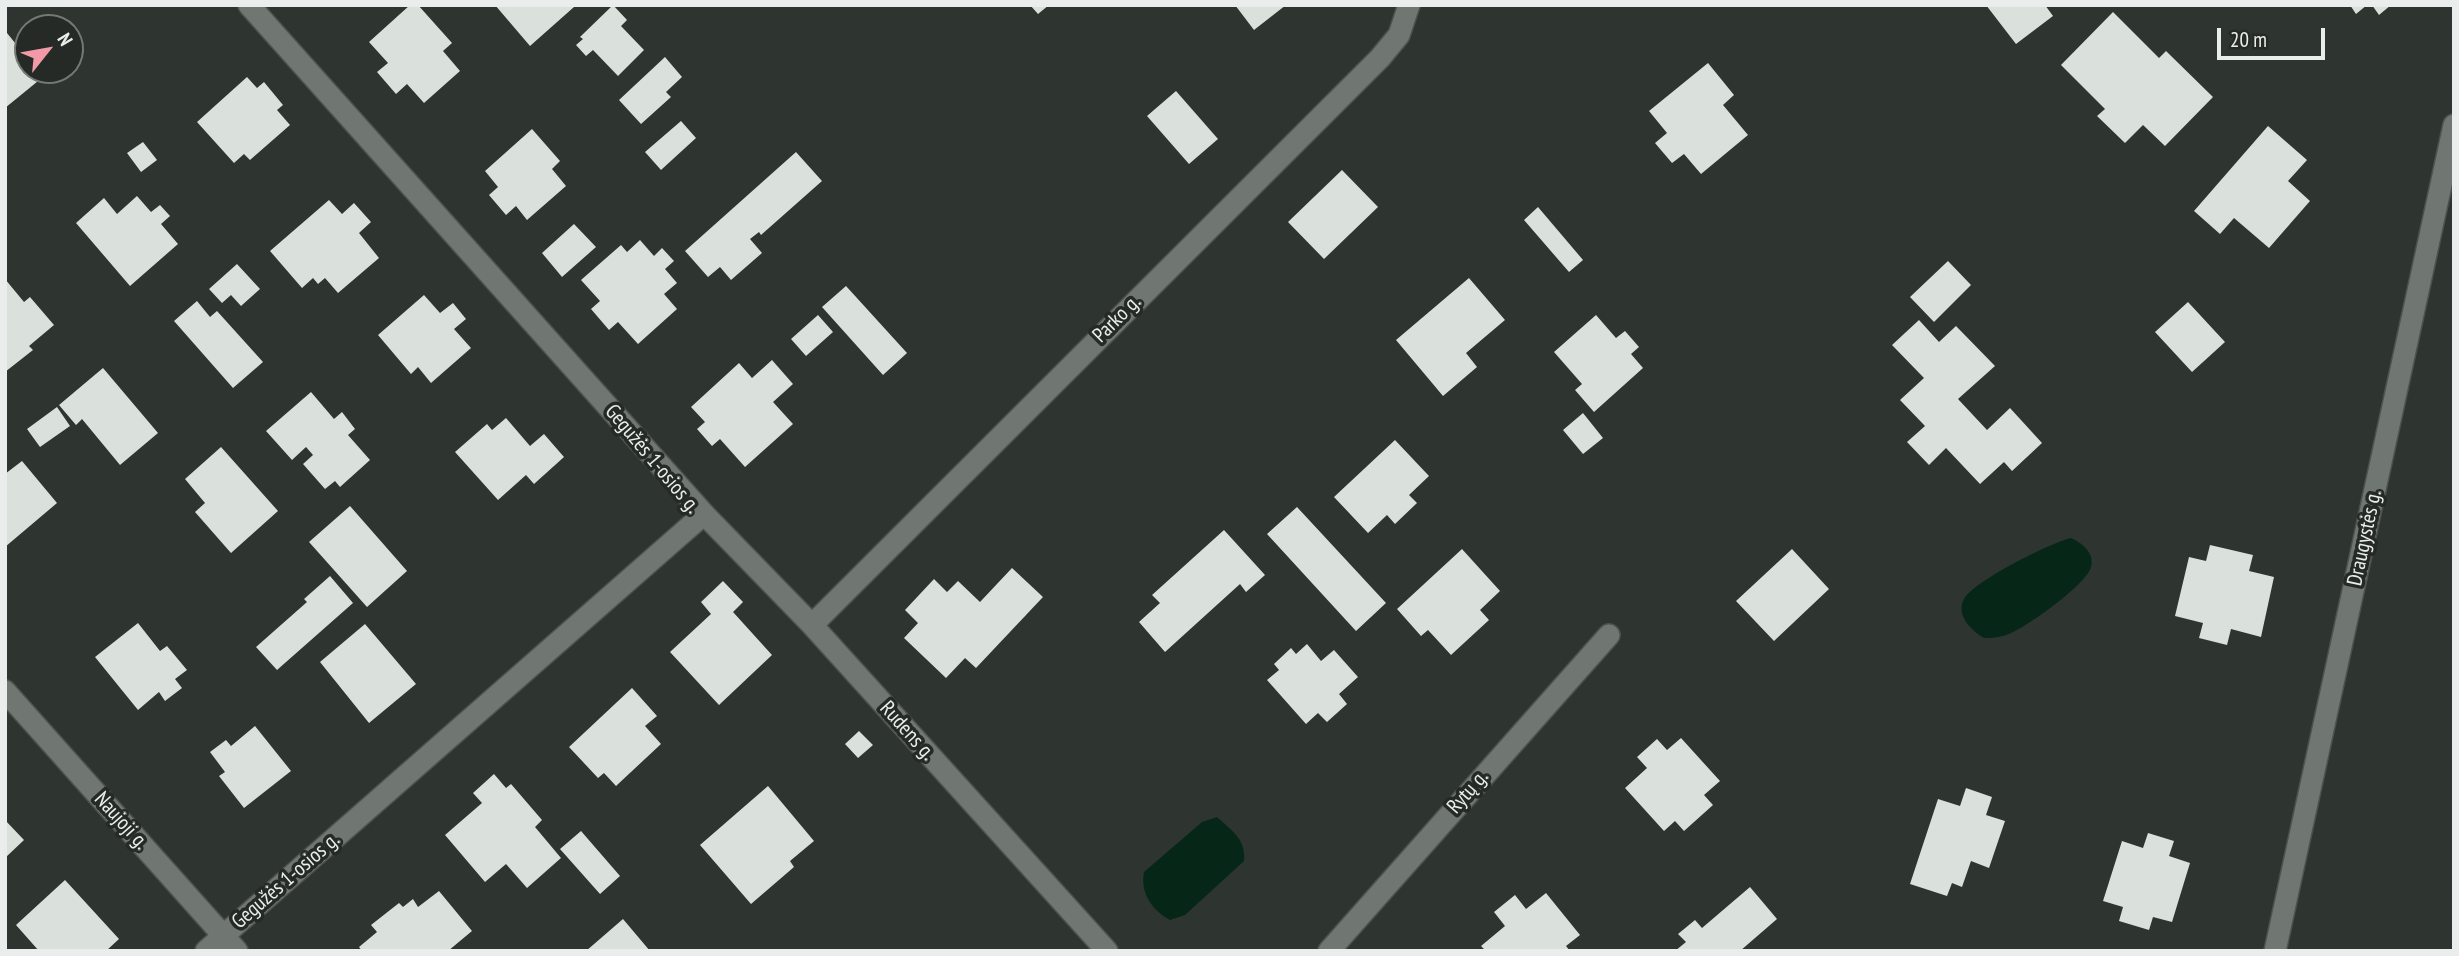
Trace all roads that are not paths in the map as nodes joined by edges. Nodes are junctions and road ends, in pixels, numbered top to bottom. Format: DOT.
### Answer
graph roads {
  1 [pos="249,5"];
  2 [pos="1409,5"];
  3 [pos="2454,125"];
  4 [pos="704,514"];
  5 [pos="811,625"];
  6 [pos="1609,635"];
  7 [pos="5,691"];
  8 [pos="230,943"];
  9 [pos="206,951"];
  10 [pos="1107,951"];
  11 [pos="1329,951"];
  12 [pos="2275,951"];
  1 -- 4 [label="street, Gegužės 1-osios g."];
  2 -- 5 [label="street, Parko g."];
  3 -- 12 [label="street, Draugystės g."];
  4 -- 5 [label="street, Rudens g."];
  4 -- 8 [label="street, Gegužės 1-osios g."];
  5 -- 10 [label="street, Rudens g."];
  6 -- 11 [label="street, Rytų g."];
  7 -- 8 [label="street, Naujoji g."];
  8 -- 9 [label="street, Gegužės 1-osios g."];
}
